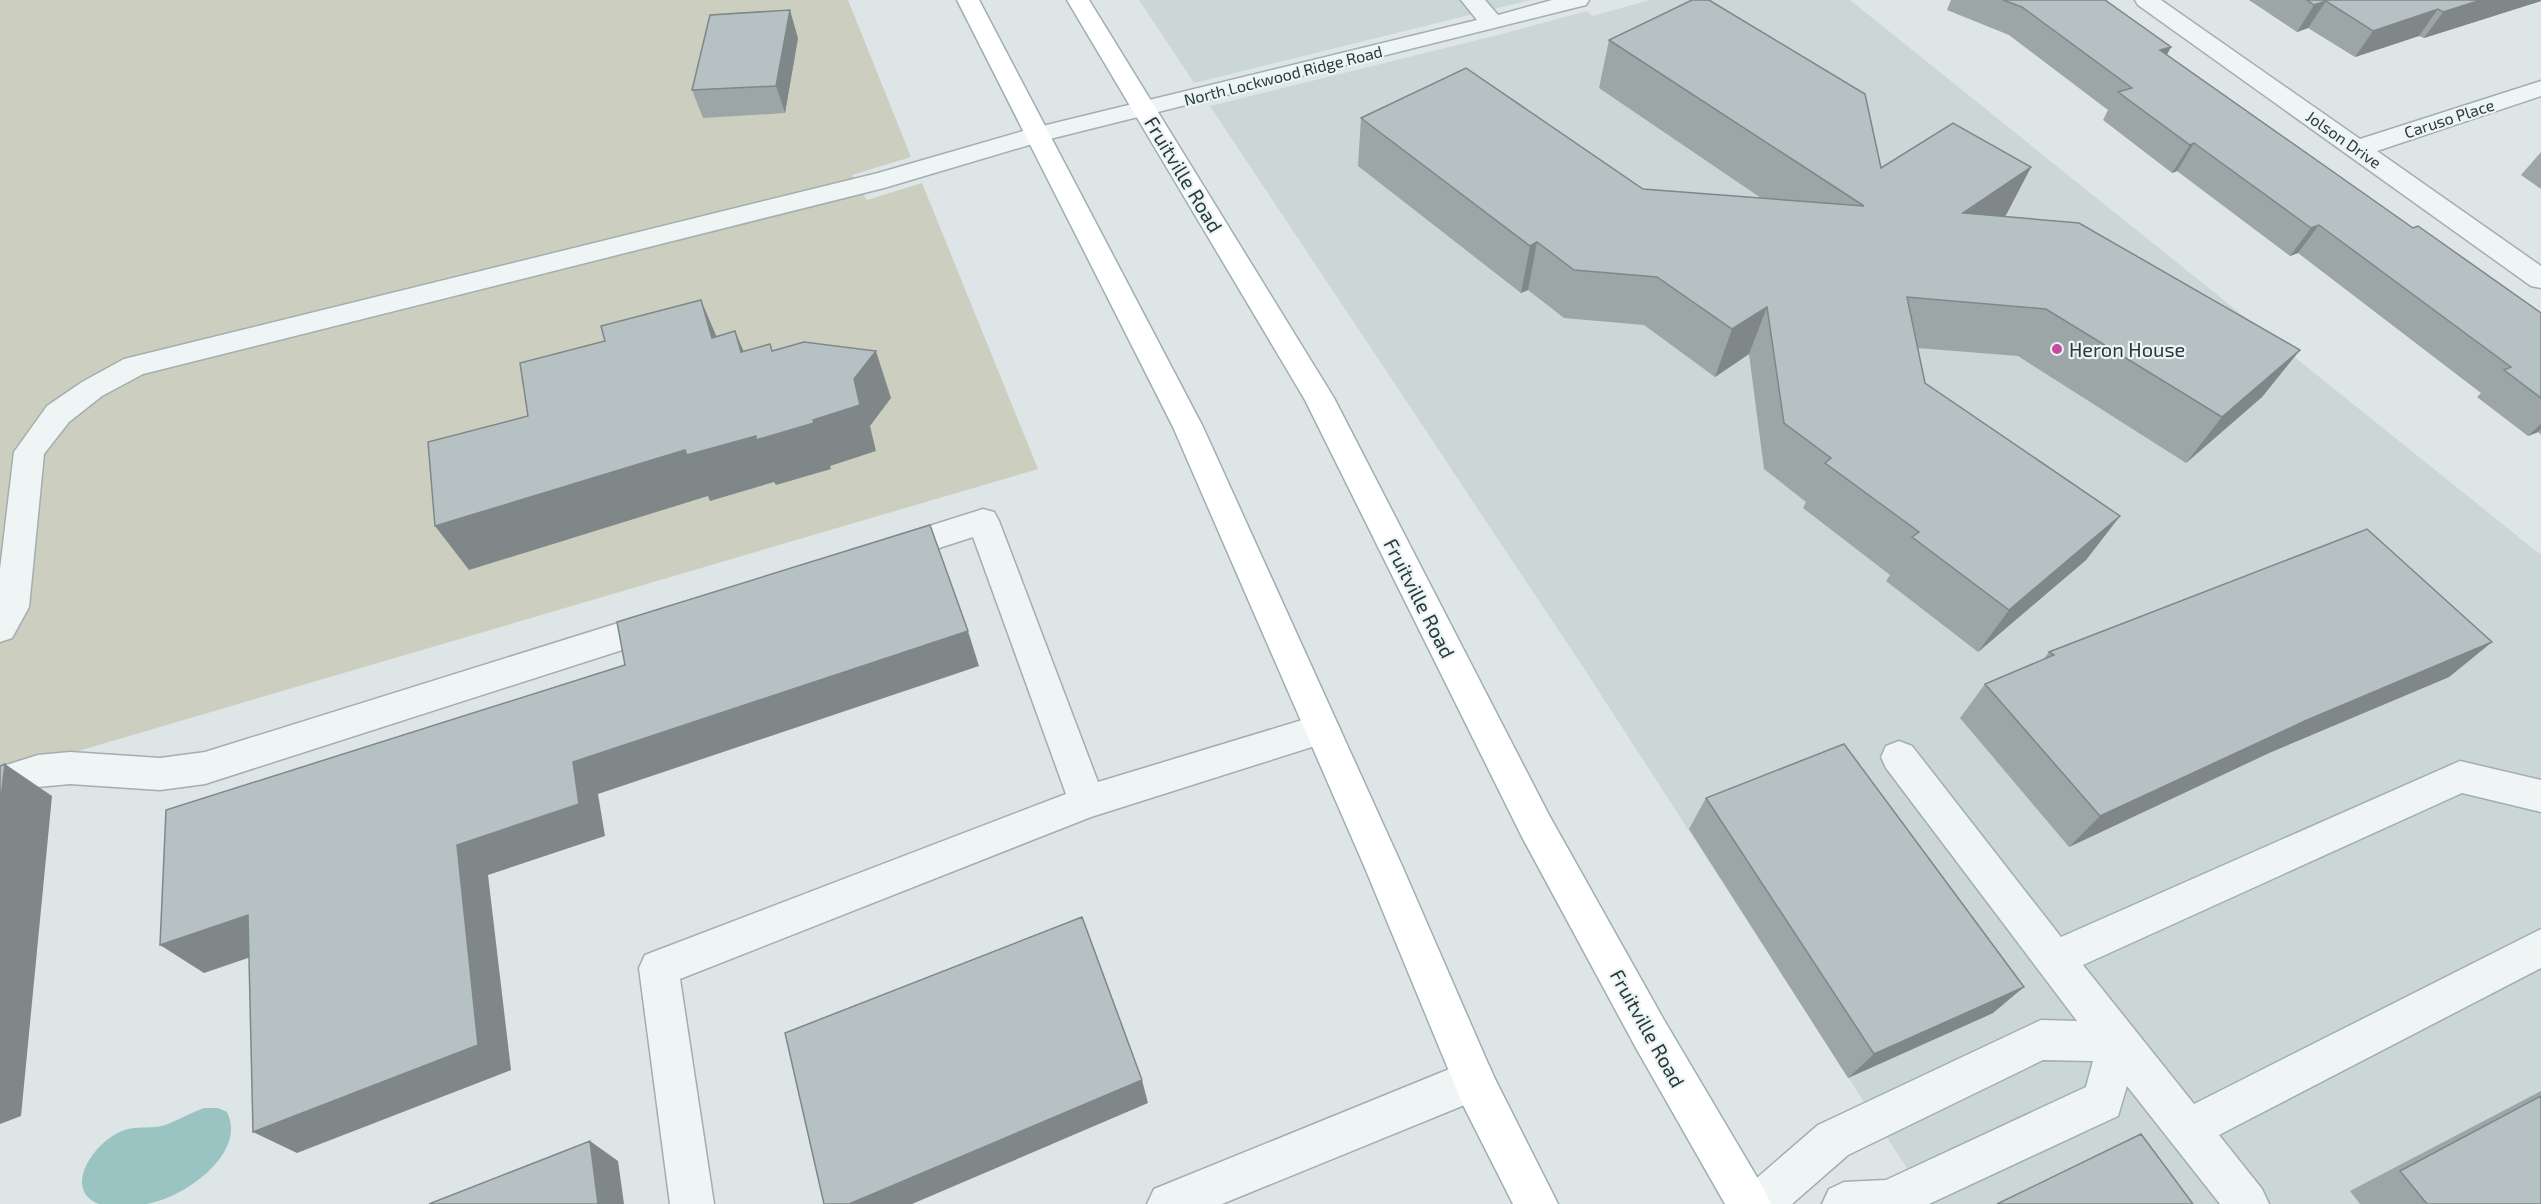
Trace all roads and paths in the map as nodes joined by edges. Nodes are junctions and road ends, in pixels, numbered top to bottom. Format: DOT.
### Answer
graph roads {
  1 [pos="968,0"];
  2 [pos="1078,0"];
  3 [pos="1472,0"];
  4 [pos="1578,0"];
  5 [pos="2146,0"];
  6 [pos="1492,23"];
  7 [pos="2541,88"];
  8 [pos="1144,109"];
  9 [pos="1039,134"];
  10 [pos="2357,149"];
  11 [pos="2541,279"];
  12 [pos="868,558"];
  13 [pos="697,612"];
  14 [pos="0,628"];
  15 [pos="1322,729"];
  16 [pos="1899,756"];
  17 [pos="0,783"];
  18 [pos="2541,796"];
  19 [pos="1087,802"];
  20 [pos="2541,948"];
  21 [pos="2054,959"];
  22 [pos="2118,1042"];
  23 [pos="1474,1080"];
  24 [pos="2188,1129"];
  25 [pos="692,1204"];
  26 [pos="1169,1204"];
  27 [pos="1536,1204"];
  28 [pos="1749,1204"];
  29 [pos="1759,1204"];
  30 [pos="1844,1204"];
  31 [pos="2247,1204"];
  1 -- 9 [label="main road"];
  2 -- 8 [label="main road, Fruitville Road"];
  3 -- 6 [label="street"];
  4 -- 6 [label="street, North Lockwood Ridge Road"];
  5 -- 10 [label="street, Jolson Drive"];
  6 -- 8 [label="street, North Lockwood Ridge Road"];
  7 -- 10 [label="street, Caruso Place"];
  8 -- 9 [label="street, North Lockwood Ridge Road"];
  8 -- 28 [label="main road, Fruitville Road"];
  9 -- 14 [label="street, North Lockwood Ridge Road"];
  9 -- 15 [label="main road"];
  10 -- 11 [label="street, Jolson Drive"];
  12 -- 19 [label="street"];
  13 -- 17 [label="street"];
  15 -- 19 [label="street"];
  15 -- 23 [label="main road"];
  16 -- 21 [label="street"];
  18 -- 21 [label="street"];
  19 -- 25 [label="street"];
  20 -- 24 [label="street"];
  21 -- 22 [label="street"];
  22 -- 24 [label="street"];
  22 -- 29 [label="street"];
  22 -- 30 [label="street"];
  23 -- 26 [label="street"];
  23 -- 27 [label="main road"];
  24 -- 31 [label="street"];
}
